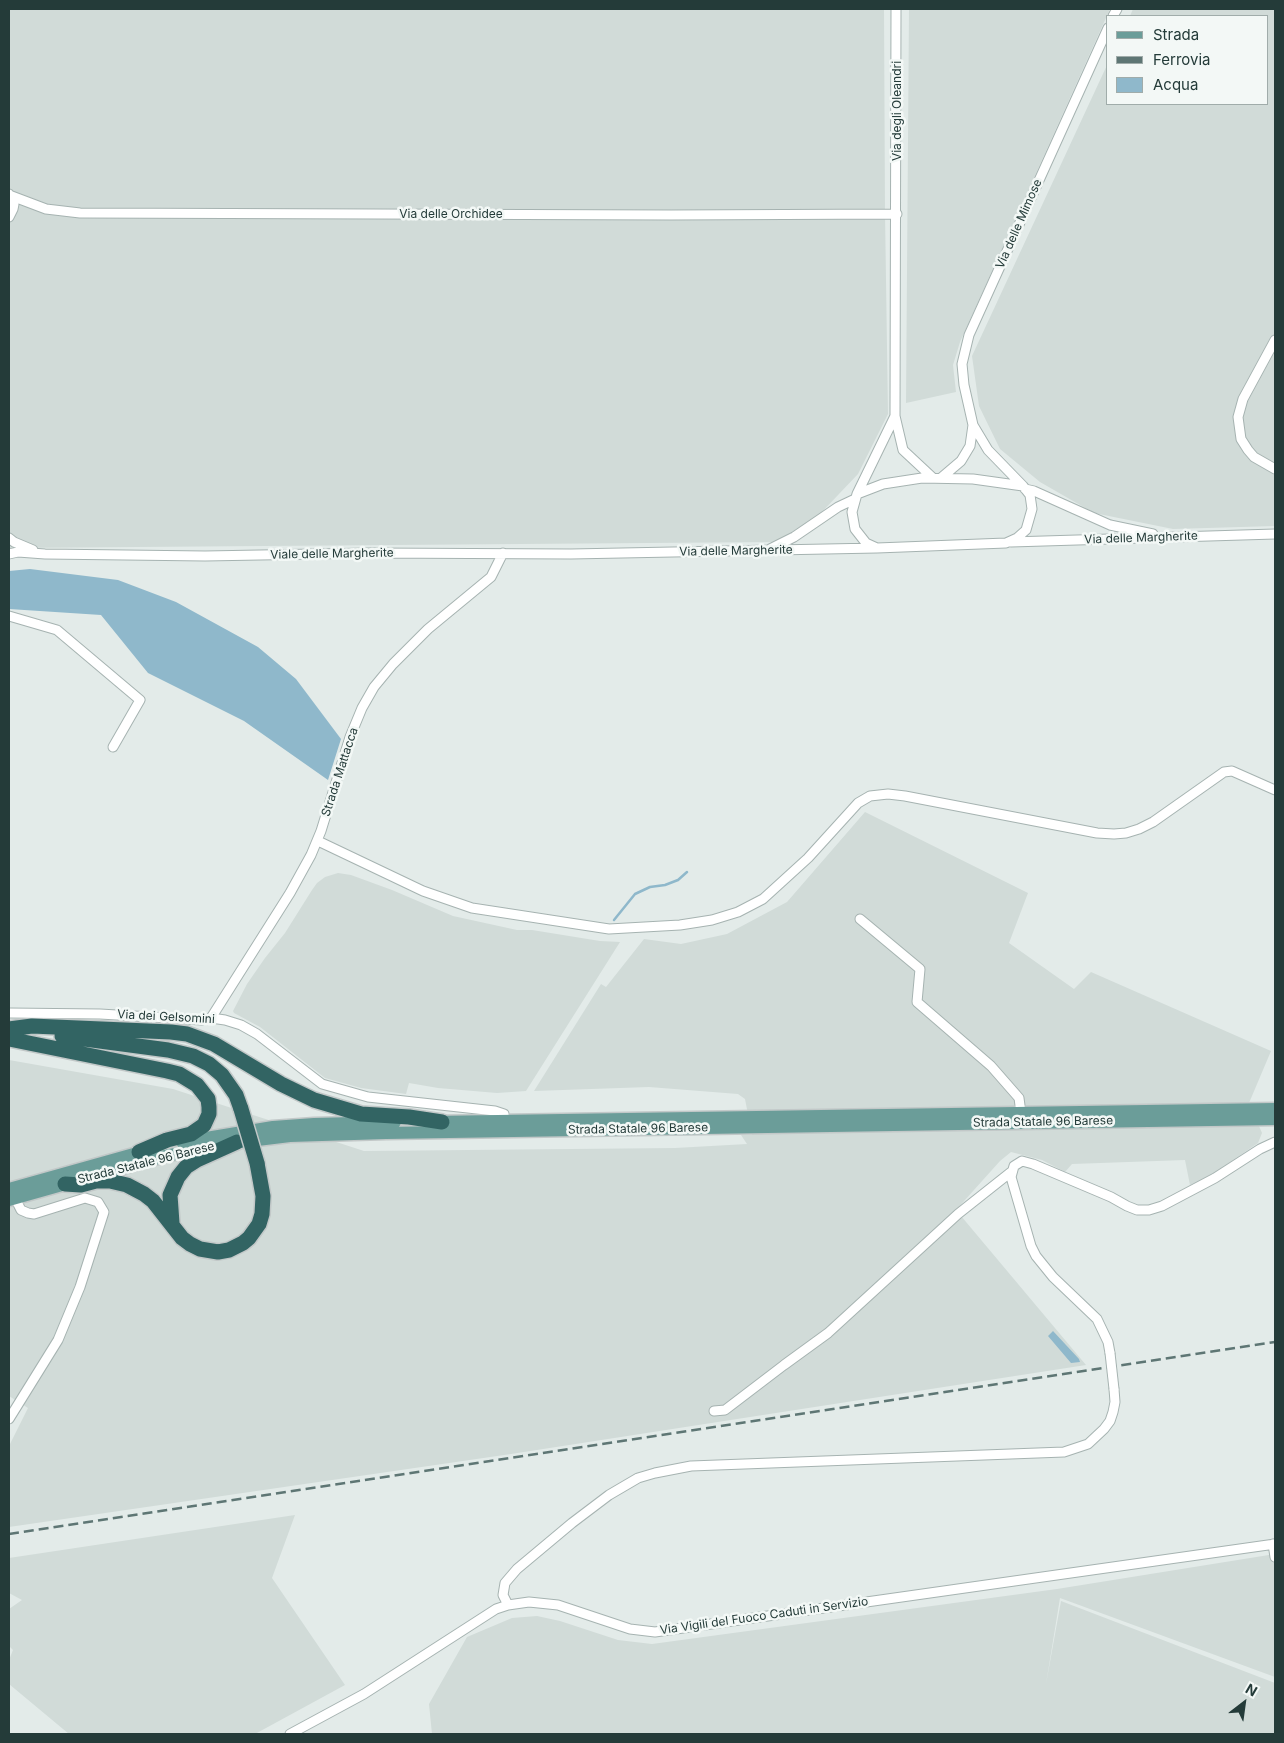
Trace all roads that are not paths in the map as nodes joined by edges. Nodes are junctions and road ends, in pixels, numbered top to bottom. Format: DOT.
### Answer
graph roads {
  1 [pos="896,9"];
  2 [pos="1106,32"];
  3 [pos="9,194"];
  4 [pos="897,214"];
  5 [pos="9,217"];
  6 [pos="1275,340"];
  7 [pos="895,416"];
  8 [pos="973,425"];
  9 [pos="1275,469"];
  10 [pos="937,478"];
  11 [pos="1024,487"];
  12 [pos="856,497"];
  13 [pos="1273,533"];
  14 [pos="1176,536"];
  15 [pos="9,538"];
  16 [pos="1006,543"];
  17 [pos="9,547"];
  18 [pos="877,548"];
  19 [pos="768,551"];
  20 [pos="656,552"];
  21 [pos="503,553"];
  22 [pos="9,554"];
  23 [pos="45,554"];
  24 [pos="9,616"];
  25 [pos="113,747"];
  26 [pos="1275,790"];
  27 [pos="318,841"];
  28 [pos="860,919"];
  29 [pos="9,1013"];
  30 [pos="211,1018"];
  31 [pos="9,1030"];
  32 [pos="9,1039"];
  33 [pos="1275,1109"];
  34 [pos="1021,1113"];
  35 [pos="1275,1120"];
  36 [pos="504,1121"];
  37 [pos="442,1122"];
  38 [pos="237,1142"];
  39 [pos="1275,1142"];
  40 [pos="139,1152"];
  41 [pos="1011,1172"];
  42 [pos="66,1184"];
  43 [pos="11,1196"];
  44 [pos="172,1223"];
  45 [pos="714,1412"];
  46 [pos="9,1419"];
  47 [pos="1274,1544"];
  48 [pos="1275,1557"];
  49 [pos="508,1605"];
  50 [pos="290,1734"];
  1 -- 4 [label="street, Via degli Oleandri"];
  2 -- 8 [label="street, Via delle Mimose"];
  3 -- 4 [label="street, Via delle Orchidee"];
  3 -- 5 [label="street, Via delle Orchidee"];
  4 -- 7 [label="street, Via degli Oleandri"];
  6 -- 9 [label="street"];
  7 -- 10 [label="street"];
  7 -- 12 [label="street"];
  8 -- 10 [label="street"];
  8 -- 11 [label="street"];
  10 -- 11 [label="street"];
  10 -- 12 [label="street"];
  11 -- 14 [label="street"];
  11 -- 16 [label="street"];
  12 -- 18 [label="street"];
  12 -- 19 [label="street"];
  13 -- 14 [label="street, Via delle Margherite"];
  14 -- 16 [label="street, Via delle Margherite"];
  15 -- 17 [label="street"];
  15 -- 23 [label="street"];
  16 -- 18 [label="street, Via delle Margherite"];
  18 -- 19 [label="street, Via delle Margherite"];
  19 -- 20 [label="street, Via delle Margherite"];
  20 -- 21 [label="street, Viale delle Margherite"];
  21 -- 23 [label="street, Viale delle Margherite"];
  21 -- 27 [label="street, Strada Mattacca"];
  22 -- 23 [label="street, Viale delle Margherite"];
  24 -- 25 [label="street"];
  26 -- 27 [label="street"];
  27 -- 30 [label="street, Strada Mattacca"];
  28 -- 34 [label="street"];
  29 -- 30 [label="street, Via dei Gelsomini"];
  30 -- 36 [label="street, Via dei Gelsomini"];
  31 -- 37 [label="highway"];
  31 -- 44 [label="highway, bridge"];
  32 -- 40 [label="highway"];
  33 -- 34 [label="main road, Strada Statale 96 Barese"];
  34 -- 36 [label="main road, Strada Statale 96 Barese"];
  35 -- 38 [label="main road, Strada Statale 96 Barese"];
  36 -- 37 [label="main road, Strada Statale 96 Barese"];
  37 -- 40 [label="main road, Strada Statale 96 Barese"];
  38 -- 42 [label="main road, Strada Statale 96 Barese"];
  38 -- 44 [label="highway"];
  39 -- 41 [label="street"];
  40 -- 43 [label="main road, Strada Statale 96 Barese"];
  41 -- 45 [label="street"];
  41 -- 49 [label="street, bridge"];
  42 -- 43 [label="main road, Strada Statale 96 Barese"];
  42 -- 44 [label="highway"];
  43 -- 46 [label="street"];
  47 -- 48 [label="street"];
  47 -- 49 [label="street, Via Vigili del Fuoco Caduti in Servizio"];
  49 -- 50 [label="street, Via Vigili del Fuoco Caduti in Servizio"];
}
